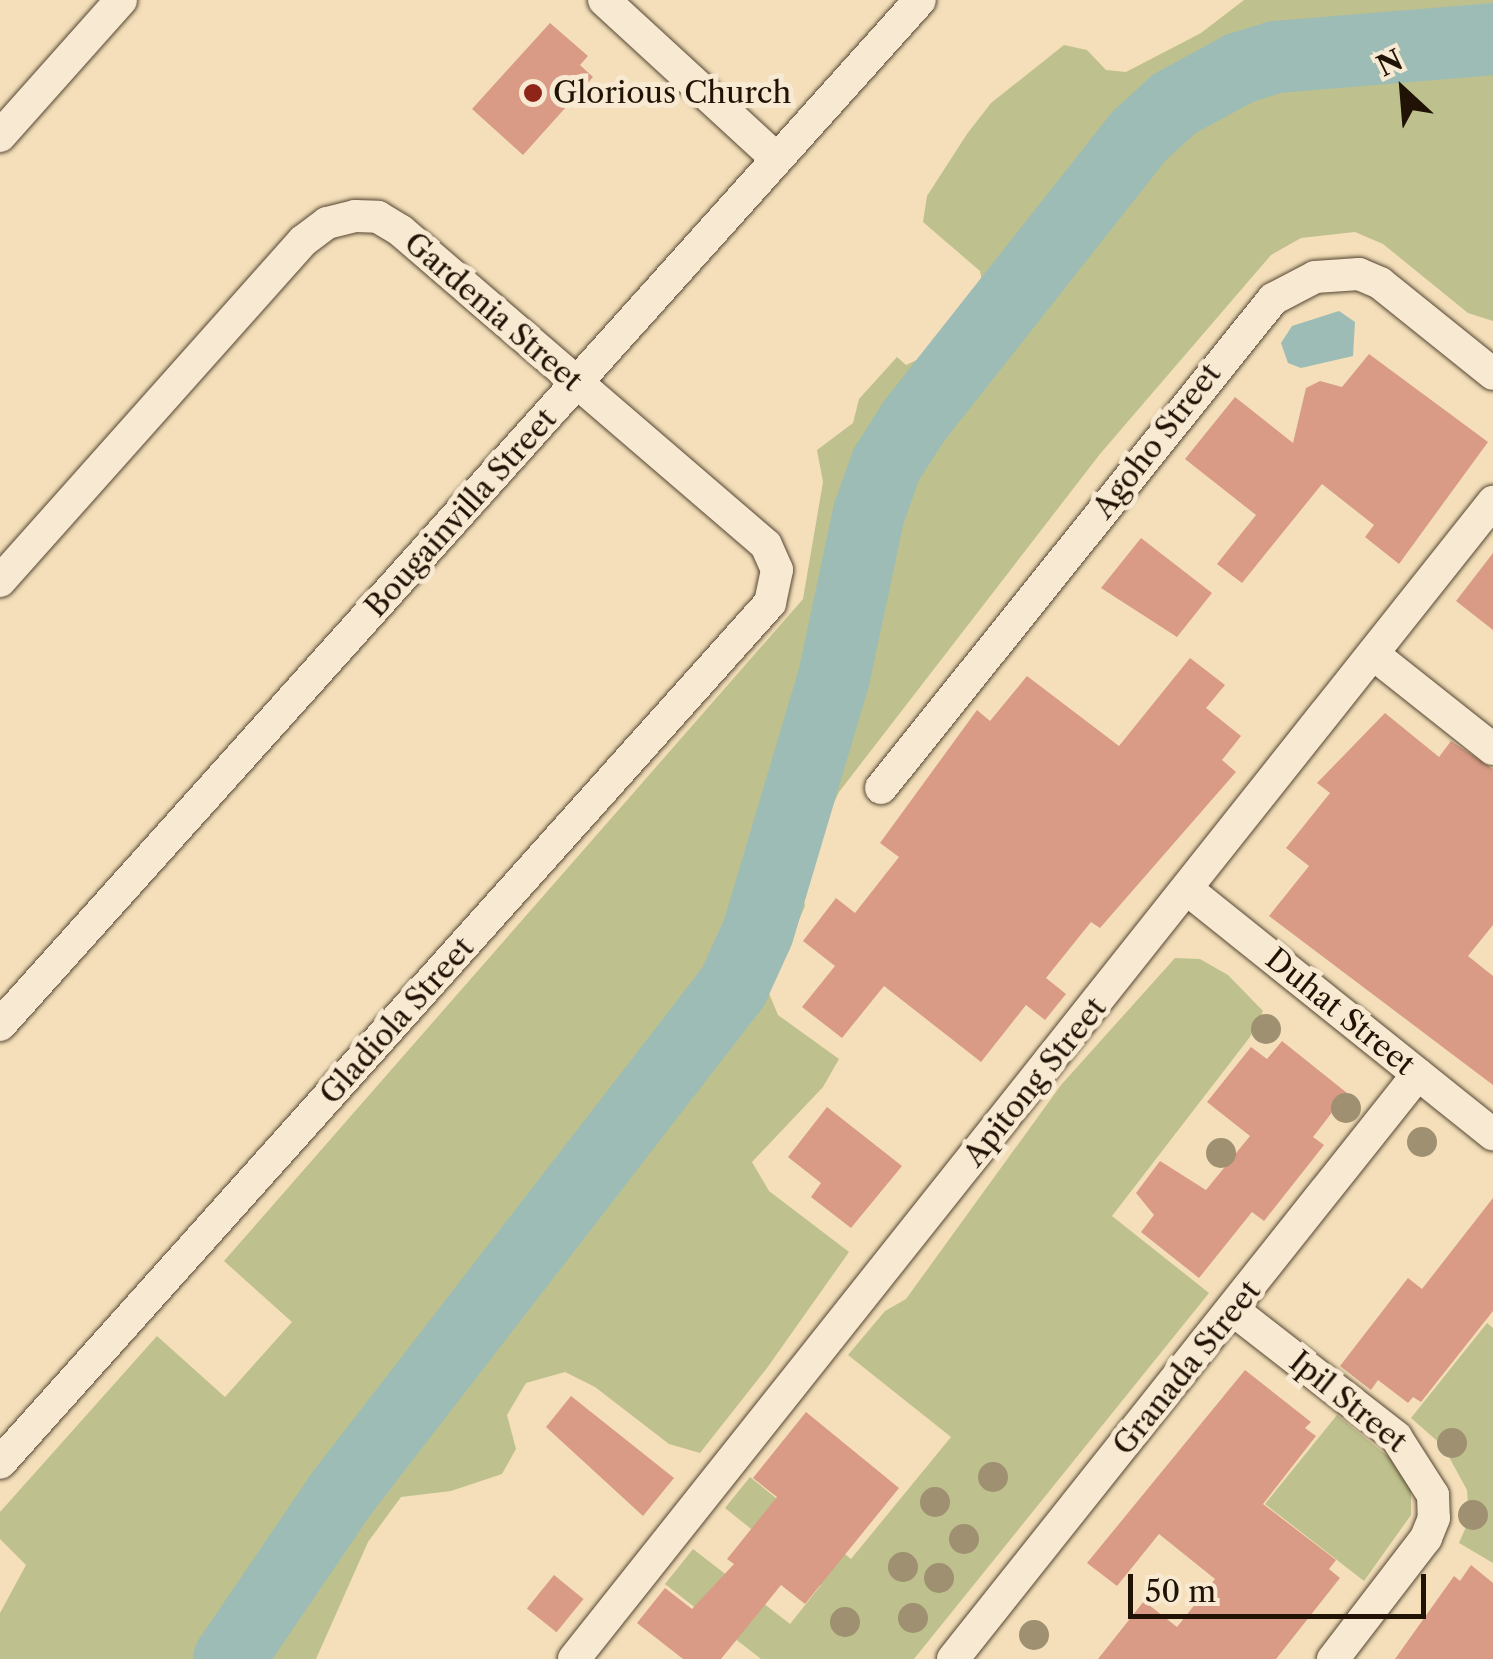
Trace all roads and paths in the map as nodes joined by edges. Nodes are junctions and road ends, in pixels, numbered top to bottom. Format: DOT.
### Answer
graph roads {
  1 [pos="121,0"];
  2 [pos="604,0"];
  3 [pos="920,0"];
  4 [pos="0,136"];
  5 [pos="776,158"];
  6 [pos="1493,374"];
  7 [pos="577,384"];
  8 [pos="1493,502"];
  9 [pos="777,570"];
  10 [pos="0,581"];
  11 [pos="1374,654"];
  12 [pos="1493,748"];
  13 [pos="881,788"];
  14 [pos="1188,890"];
  15 [pos="0,1025"];
  16 [pos="1418,1074"];
  17 [pos="1493,1134"];
  18 [pos="1234,1310"];
  19 [pos="0,1463"];
  20 [pos="574,1659"];
  21 [pos="953,1659"];
  22 [pos="1333,1659"];
  1 -- 4 [label="street"];
  2 -- 5 [label="street"];
  3 -- 5 [label="street, Bougainvilla Street"];
  5 -- 7 [label="street, Bougainvilla Street"];
  6 -- 13 [label="street, Agoho Street"];
  7 -- 9 [label="street, Gardenia Street"];
  7 -- 10 [label="street, Gardenia Street"];
  7 -- 15 [label="street, Bougainvilla Street"];
  8 -- 11 [label="street, Apitong Street"];
  9 -- 19 [label="street, Gladiola Street"];
  11 -- 12 [label="street"];
  11 -- 14 [label="street, Apitong Street"];
  14 -- 16 [label="street, Duhat Street"];
  14 -- 20 [label="street, Apitong Street"];
  16 -- 17 [label="street, Duhat Street"];
  16 -- 18 [label="street, Granada Street"];
  18 -- 21 [label="street, Granada Street"];
  18 -- 22 [label="street, Ipil Street"];
}
